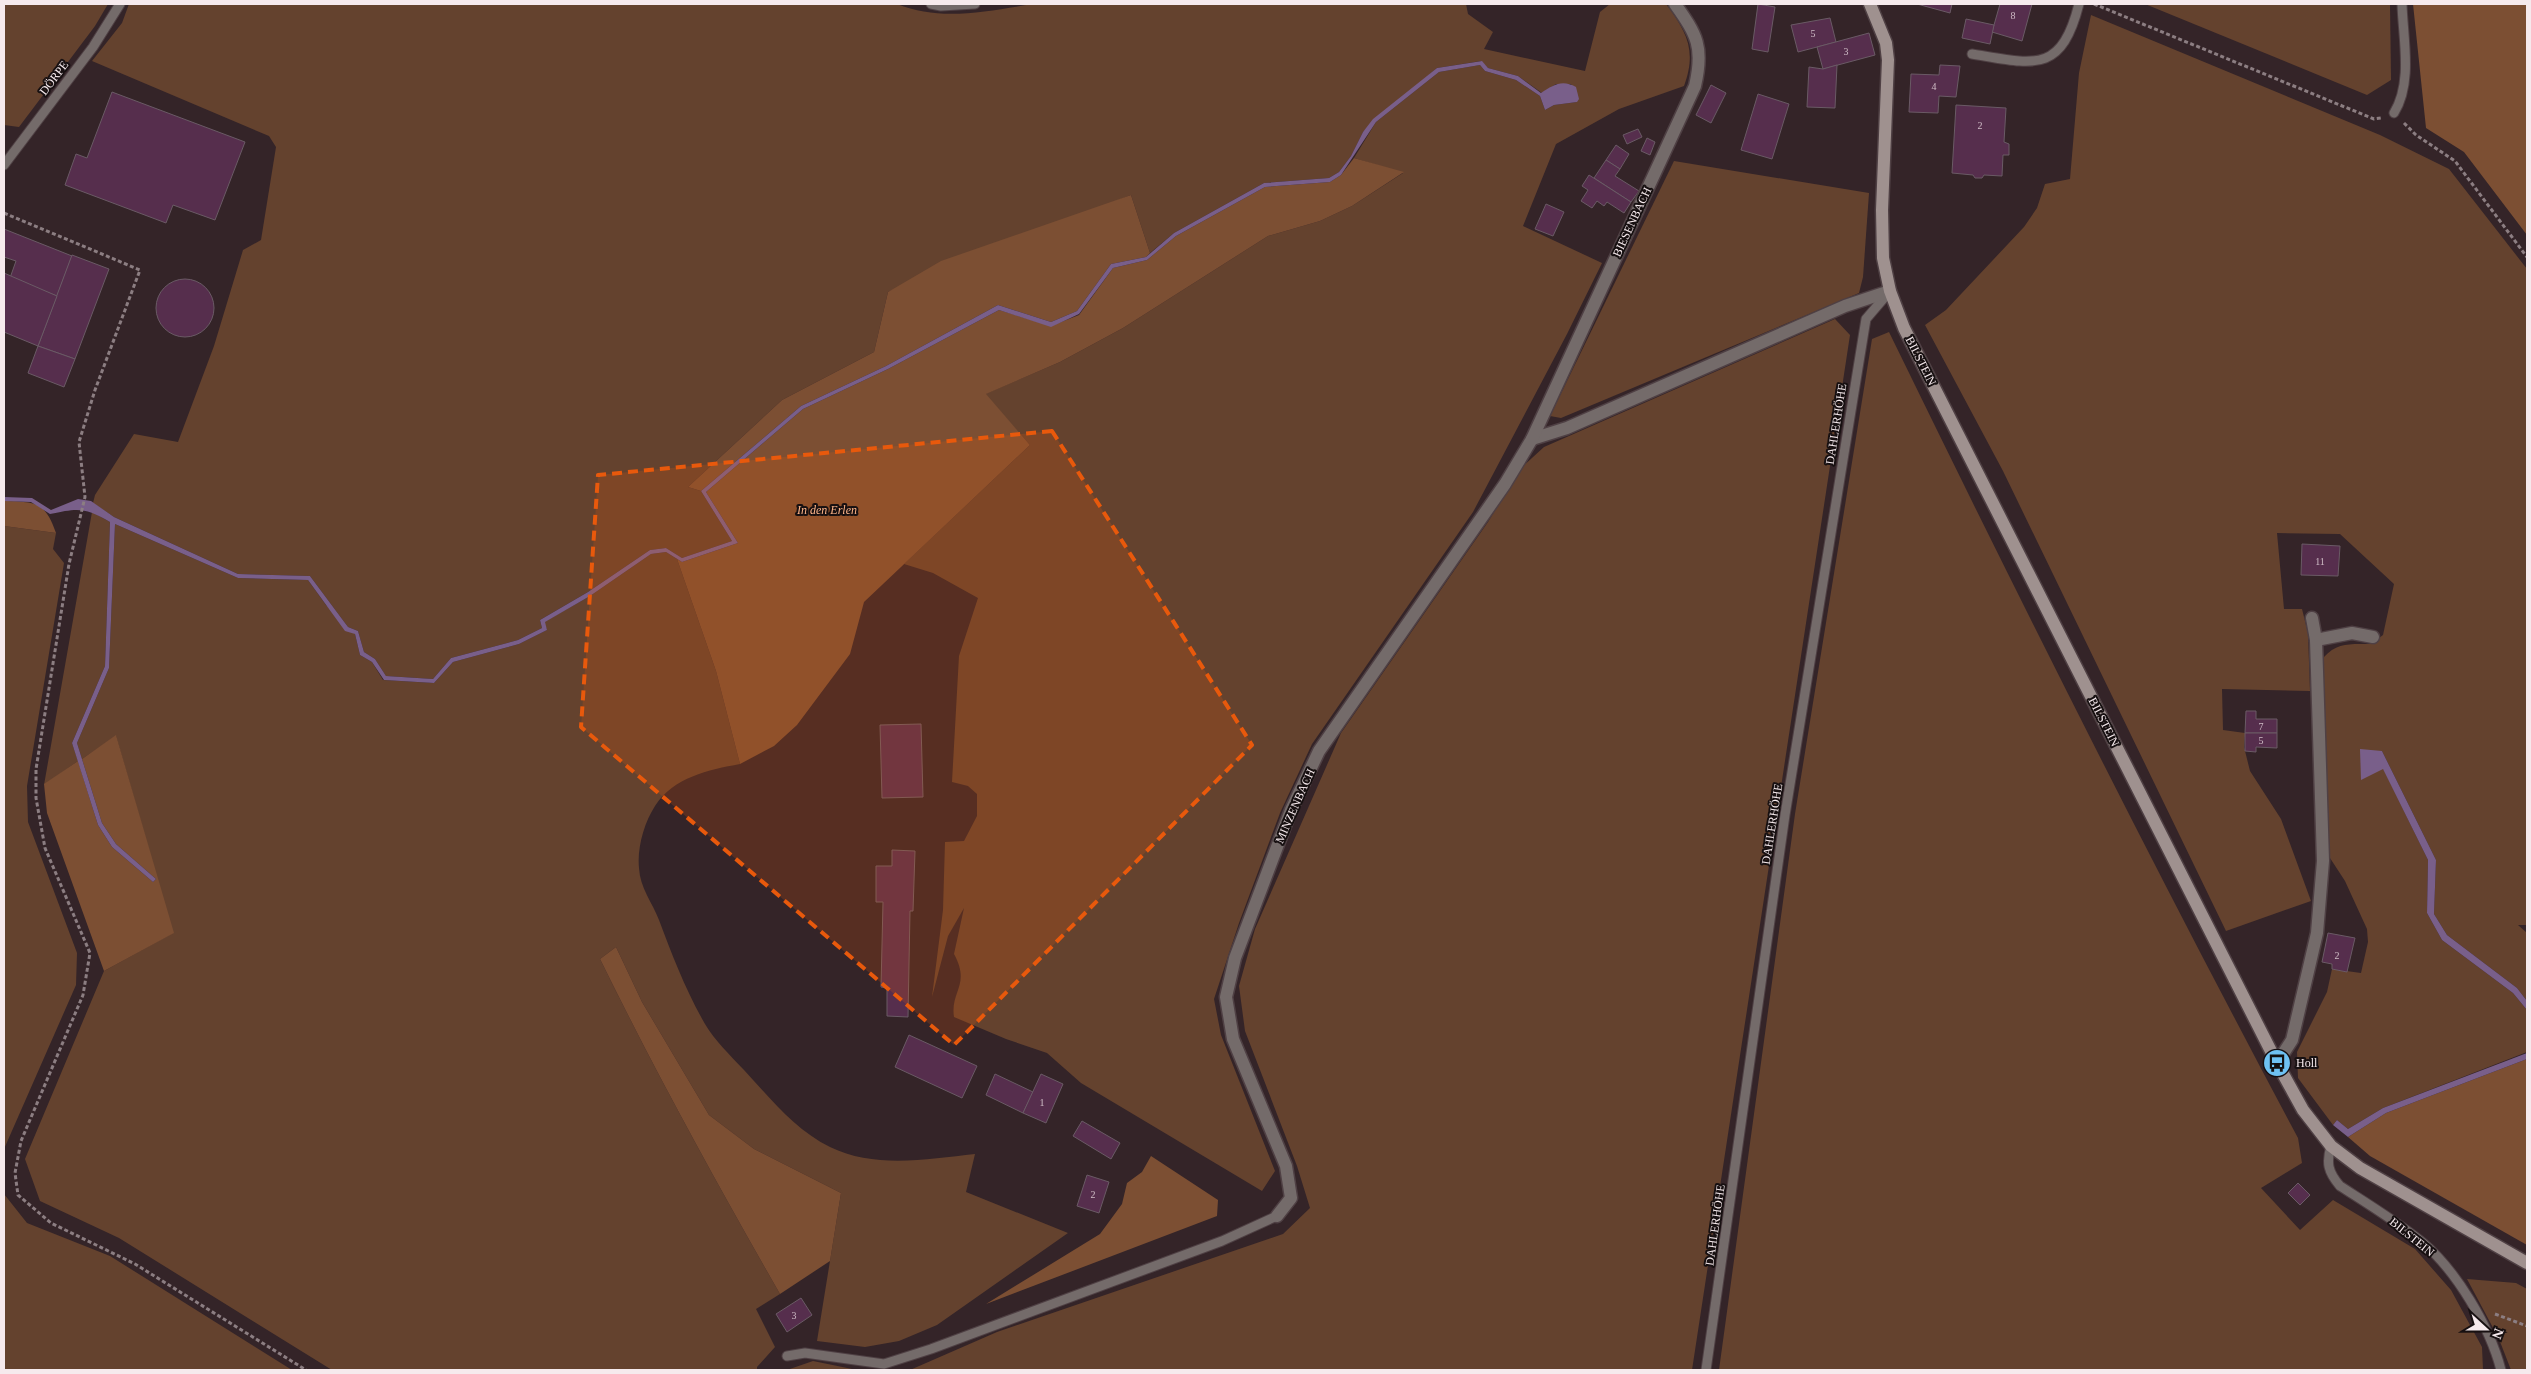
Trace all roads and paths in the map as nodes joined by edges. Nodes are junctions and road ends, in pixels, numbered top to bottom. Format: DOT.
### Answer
graph roads {
  1 [pos="120,4"];
  2 [pos="931,4"];
  3 [pos="975,4"];
  4 [pos="1675,4"];
  5 [pos="1870,4"];
  6 [pos="2079,4"];
  7 [pos="2094,4"];
  8 [pos="2402,4"];
  9 [pos="1972,54"];
  10 [pos="2394,113"];
  11 [pos="4,165"];
  12 [pos="4,214"];
  13 [pos="2527,257"];
  14 [pos="1890,291"];
  15 [pos="1532,439"];
  16 [pos="2312,618"];
  17 [pos="2373,638"];
  18 [pos="2316,640"];
  19 [pos="2277,1063"];
  20 [pos="2331,1146"];
  21 [pos="1277,1216"];
  22 [pos="2527,1263"];
  23 [pos="2473,1307"];
  24 [pos="2527,1326"];
  25 [pos="787,1356"];
  26 [pos="306,1370"];
  27 [pos="1706,1370"];
  28 [pos="2501,1370"];
  1 -- 11 [label="lane, DÖRPE"];
  2 -- 3 [label="lane"];
  4 -- 15 [label="street, BIESENBACH"];
  5 -- 14 [label="street"];
  6 -- 9 [label="lane"];
  7 -- 10 [label="path"];
  8 -- 10 [label="lane"];
  10 -- 13 [label="path"];
  12 -- 26 [label="path"];
  14 -- 15 [label="street"];
  14 -- 19 [label="street, BILSTEIN"];
  14 -- 27 [label="lane, DAHLERHÖHE"];
  15 -- 21 [label="street, MINZENBACH"];
  16 -- 18 [label="street"];
  17 -- 18 [label="street"];
  18 -- 19 [label="street"];
  19 -- 20 [label="street, BILSTEIN"];
  20 -- 22 [label="street, BILSTEIN"];
  20 -- 23 [label="lane, BILSTEIN"];
  21 -- 25 [label="lane"];
  23 -- 24 [label="path"];
  23 -- 28 [label="lane, BILSTEIN"];
}
